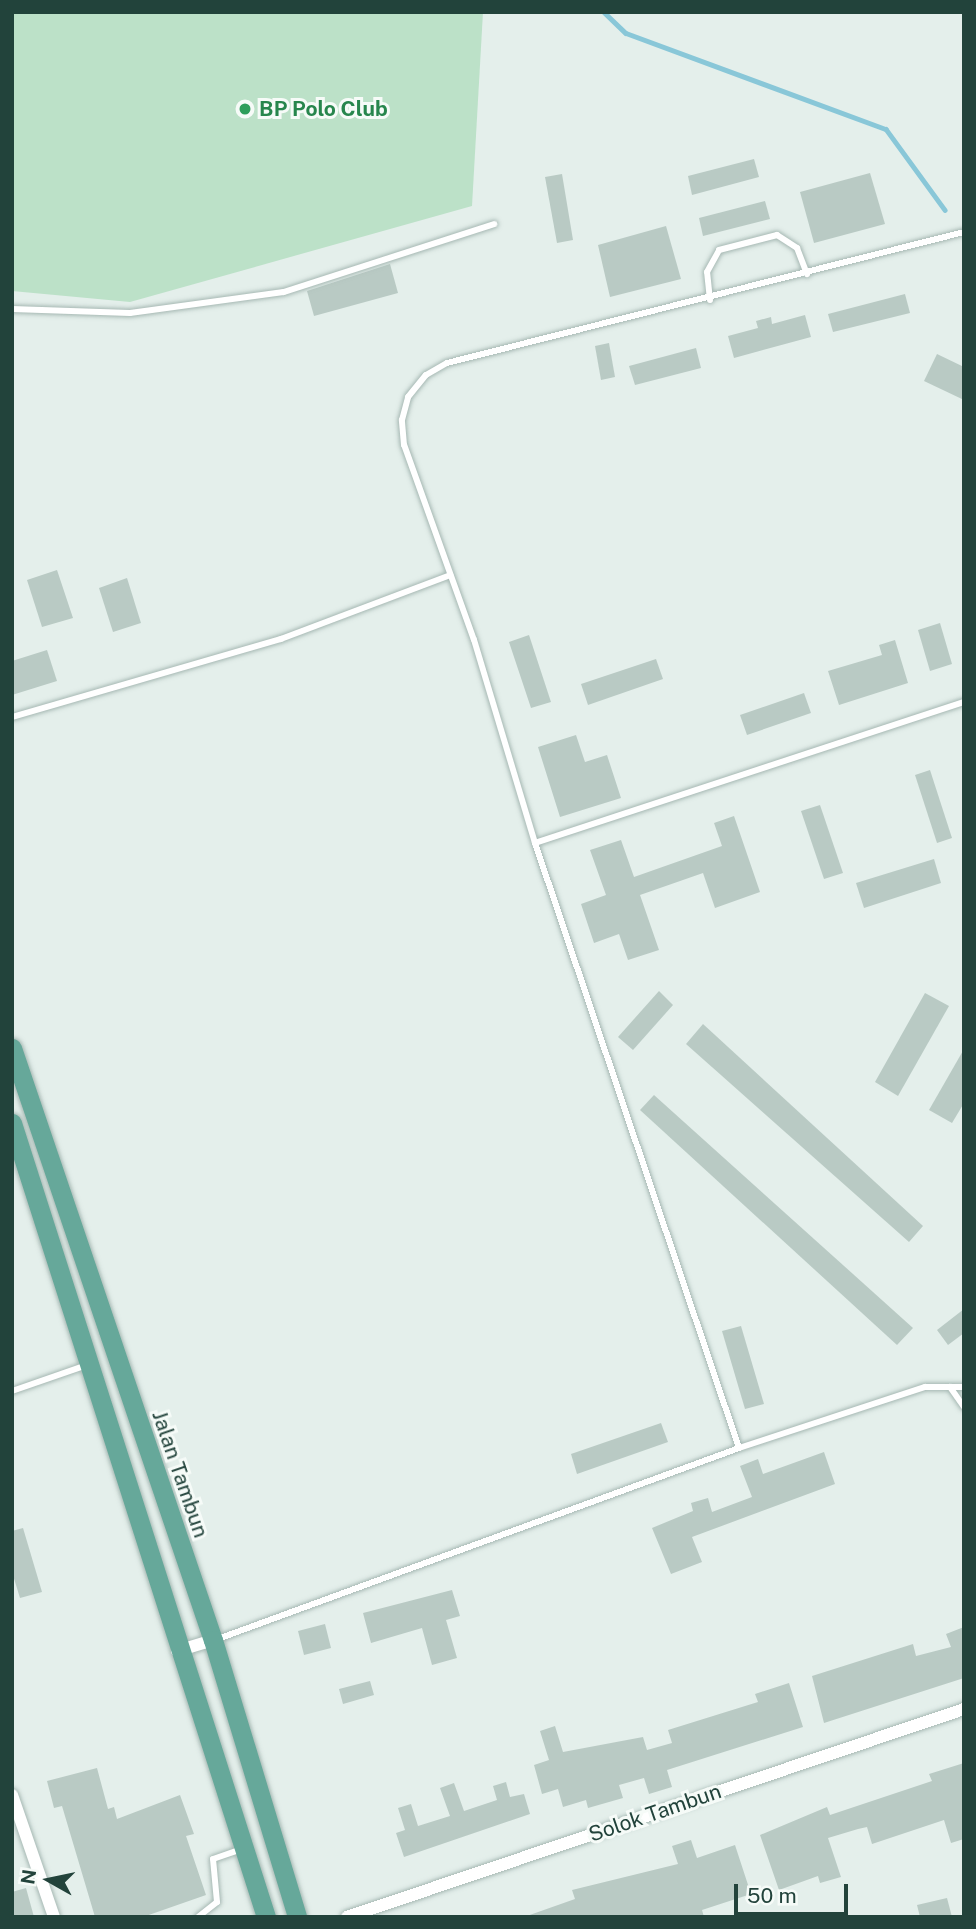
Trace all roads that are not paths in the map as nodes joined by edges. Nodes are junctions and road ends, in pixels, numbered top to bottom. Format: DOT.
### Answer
graph roads {
  1 [pos="494,224"];
  2 [pos="964,232"];
  3 [pos="807,274"];
  4 [pos="710,300"];
  5 [pos="12,309"];
  6 [pos="450,575"];
  7 [pos="964,702"];
  8 [pos="12,717"];
  9 [pos="535,843"];
  10 [pos="12,1048"];
  11 [pos="12,1123"];
  12 [pos="92,1364"];
  13 [pos="950,1387"];
  14 [pos="964,1387"];
  15 [pos="12,1391"];
  16 [pos="964,1407"];
  17 [pos="739,1448"];
  18 [pos="213,1640"];
  19 [pos="177,1651"];
  20 [pos="964,1709"];
  21 [pos="12,1795"];
  22 [pos="243,1849"];
  23 [pos="54,1917"];
  24 [pos="198,1917"];
  25 [pos="266,1917"];
  26 [pos="297,1917"];
  27 [pos="347,1917"];
  1 -- 5 [label="lane"];
  2 -- 3 [label="lane"];
  3 -- 4 [label="lane"];
  3 -- 4 [label="lane"];
  4 -- 6 [label="lane"];
  6 -- 8 [label="lane"];
  6 -- 9 [label="lane"];
  7 -- 9 [label="lane"];
  9 -- 17 [label="lane"];
  10 -- 18 [label="main road, Jalan Tambun"];
  11 -- 12 [label="main road"];
  12 -- 15 [label="lane"];
  12 -- 19 [label="main road"];
  13 -- 14 [label="lane"];
  13 -- 16 [label="lane"];
  13 -- 17 [label="lane"];
  17 -- 18 [label="lane"];
  18 -- 19 [label="street"];
  18 -- 26 [label="main road, Jalan Tambun"];
  19 -- 22 [label="main road"];
  20 -- 27 [label="street, Solok Tambun"];
  21 -- 23 [label="street"];
  22 -- 24 [label="lane"];
  22 -- 25 [label="main road"];
}
